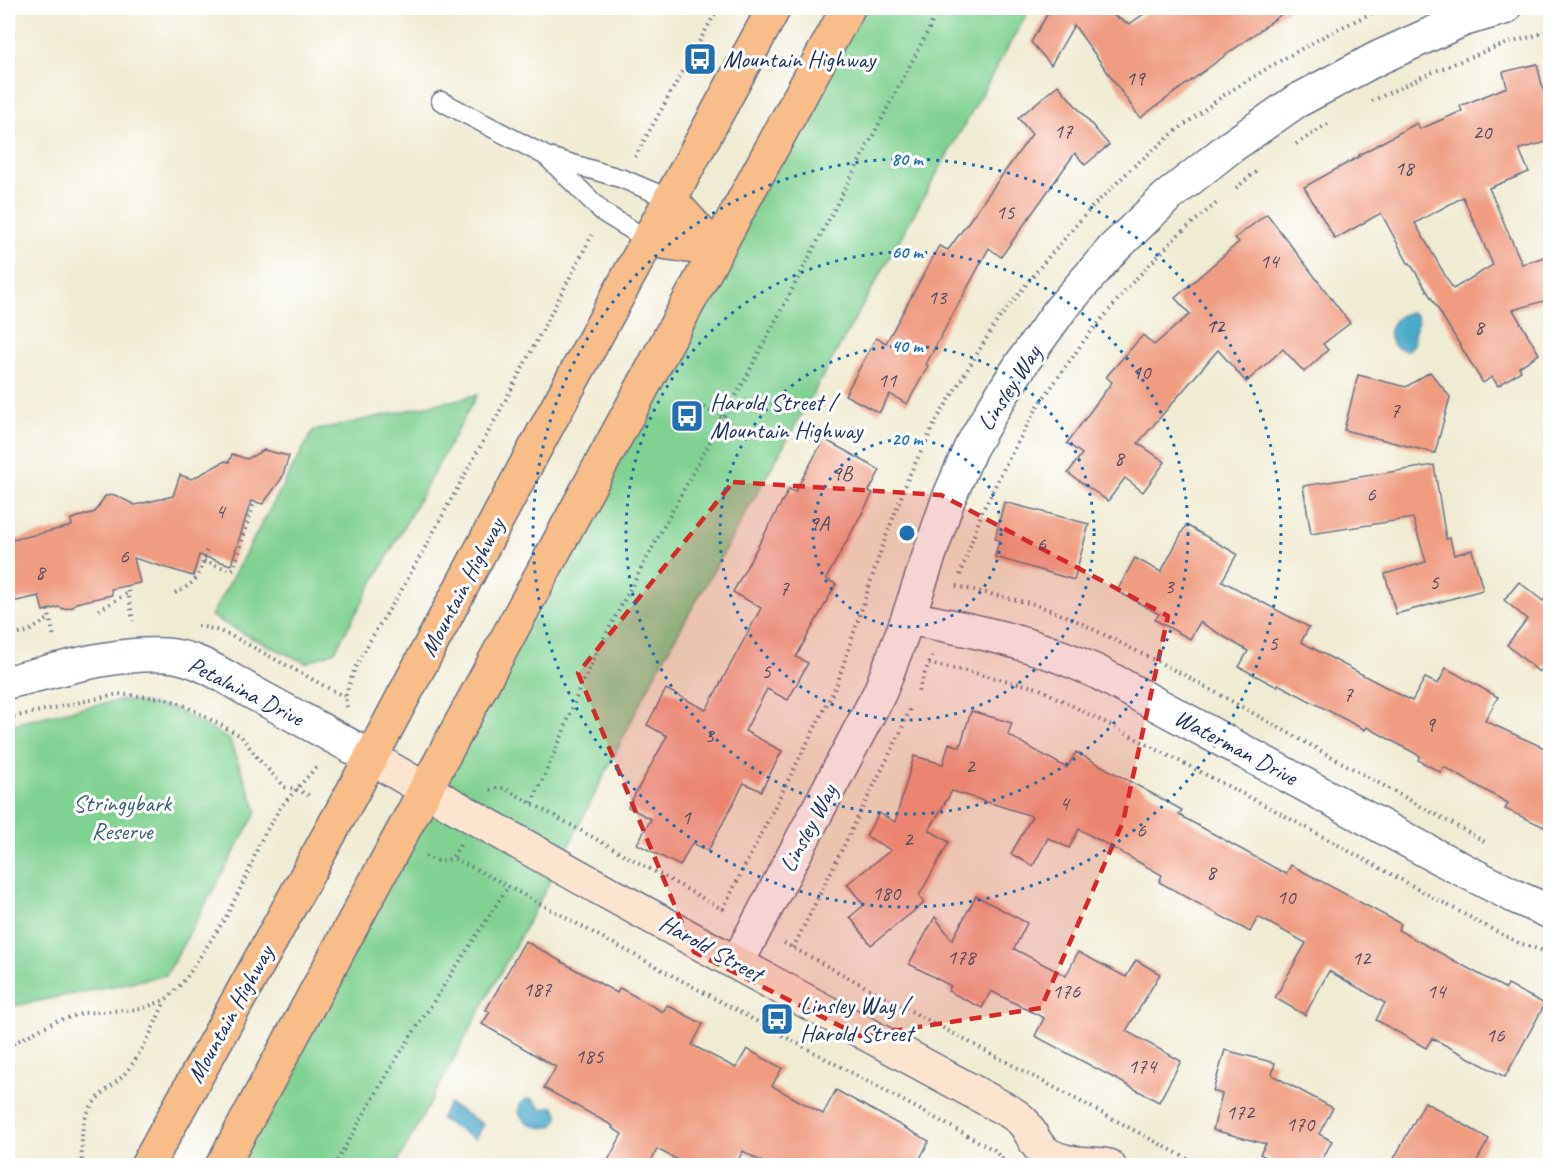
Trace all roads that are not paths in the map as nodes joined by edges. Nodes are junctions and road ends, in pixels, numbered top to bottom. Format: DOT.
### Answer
graph roads {
  1 [pos="774,8"];
  2 [pos="848,8"];
  3 [pos="1504,8"];
  4 [pos="441,101"];
  5 [pos="546,156"];
  6 [pos="670,199"];
  7 [pos="648,240"];
  8 [pos="716,250"];
  9 [pos="908,618"];
  10 [pos="8,681"];
  11 [pos="370,758"];
  12 [pos="426,790"];
  13 [pos="1551,912"];
  14 [pos="737,963"];
  15 [pos="1052,1162"];
  16 [pos="147,1166"];
  17 [pos="222,1166"];
  18 [pos="1109,1166"];
  1 -- 6 [label="main road, Mountain Highway"];
  2 -- 8 [label="main road"];
  3 -- 9 [label="street, Linsley Way"];
  4 -- 5 [label="lane"];
  5 -- 6 [label="lane"];
  5 -- 7 [label="lane"];
  6 -- 7 [label="main road, Mountain Highway"];
  6 -- 8 [label="main road"];
  7 -- 8 [label="main road"];
  7 -- 11 [label="main road, Mountain Highway"];
  8 -- 12 [label="main road"];
  9 -- 13 [label="street, Waterman Drive"];
  9 -- 14 [label="street, Linsley Way"];
  10 -- 11 [label="street, Petalnina Drive"];
  11 -- 12 [label="street, Harold Street"];
  11 -- 16 [label="main road, Mountain Highway"];
  12 -- 14 [label="street, Harold Street"];
  12 -- 17 [label="main road"];
  14 -- 15 [label="street, Harold Street"];
  15 -- 18 [label="street, Harold Street"];
}
